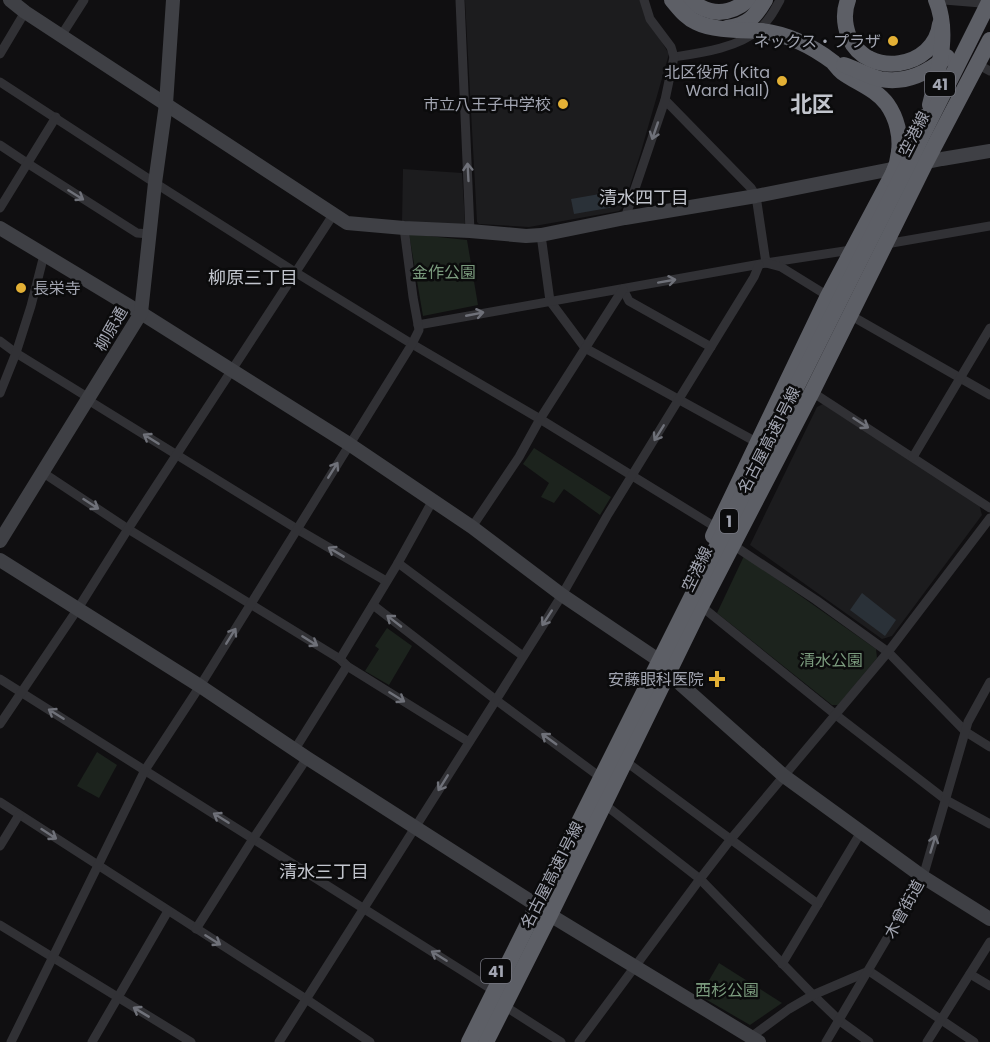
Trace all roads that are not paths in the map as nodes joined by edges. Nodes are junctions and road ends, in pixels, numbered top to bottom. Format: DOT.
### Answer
graph roads {
  1 [pos="84,0"];
  2 [pos="172,0"];
  3 [pos="459,0"];
  4 [pos="644,0"];
  5 [pos="666,0"];
  6 [pos="672,0"];
  7 [pos="681,0"];
  8 [pos="690,0"];
  9 [pos="750,0"];
  10 [pos="765,0"];
  11 [pos="780,0"];
  12 [pos="848,0"];
  13 [pos="936,0"];
  14 [pos="944,0"];
  15 [pos="984,1"];
  16 [pos="19,5"];
  17 [pos="990,23"];
  18 [pos="61,36"];
  19 [pos="990,40"];
  20 [pos="0,54"];
  21 [pos="674,57"];
  22 [pos="834,63"];
  23 [pos="983,68"];
  24 [pos="0,82"];
  25 [pos="665,100"];
  26 [pos="166,104"];
  27 [pos="56,117"];
  28 [pos="0,145"];
  29 [pos="990,151"];
  30 [pos="926,162"];
  31 [pos="27,164"];
  32 [pos="896,168"];
  33 [pos="155,183"];
  34 [pos="756,196"];
  35 [pos="0,208"];
  36 [pos="333,215"];
  37 [pos="625,218"];
  38 [pos="990,226"];
  39 [pos="0,228"];
  40 [pos="404,228"];
  41 [pos="470,231"];
  42 [pos="150,234"];
  43 [pos="541,235"];
  44 [pos="886,244"];
  45 [pos="851,250"];
  46 [pos="44,255"];
  47 [pos="763,264"];
  48 [pos="295,272"];
  49 [pos="624,289"];
  50 [pos="828,296"];
  51 [pos="550,300"];
  52 [pos="141,313"];
  53 [pos="850,315"];
  54 [pos="418,325"];
  55 [pos="990,328"];
  56 [pos="0,341"];
  57 [pos="412,344"];
  58 [pos="711,347"];
  59 [pos="585,348"];
  60 [pos="16,353"];
  61 [pos="811,357"];
  62 [pos="231,370"];
  63 [pos="960,378"];
  64 [pos="810,389"];
  65 [pos="0,393"];
  66 [pos="990,395"];
  67 [pos="89,399"];
  68 [pos="680,400"];
  69 [pos="540,419"];
  70 [pos="758,442"];
  71 [pos="350,444"];
  72 [pos="177,455"];
  73 [pos="913,457"];
  74 [pos="42,472"];
  75 [pos="633,476"];
  76 [pos="433,500"];
  77 [pos="990,508"];
  78 [pos="990,518"];
  79 [pos="472,527"];
  80 [pos="717,528"];
  81 [pos="128,529"];
  82 [pos="297,529"];
  83 [pos="0,541"];
  84 [pos="733,545"];
  85 [pos="0,560"];
  86 [pos="398,563"];
  87 [pos="386,581"];
  88 [pos="562,595"];
  89 [pos="251,604"];
  90 [pos="373,604"];
  91 [pos="701,606"];
  92 [pos="77,610"];
  93 [pos="888,652"];
  94 [pos="523,656"];
  95 [pos="654,657"];
  96 [pos="340,659"];
  97 [pos="347,666"];
  98 [pos="669,673"];
  99 [pos="0,679"];
  100 [pos="990,682"];
  101 [pos="200,686"];
  102 [pos="21,692"];
  103 [pos="496,700"];
  104 [pos="836,715"];
  105 [pos="0,724"];
  106 [pos="966,732"];
  107 [pos="469,742"];
  108 [pos="990,747"];
  109 [pos="295,749"];
  110 [pos="307,758"];
  111 [pos="625,761"];
  112 [pos="145,770"];
  113 [pos="596,774"];
  114 [pos="784,776"];
  115 [pos="946,800"];
  116 [pos="0,802"];
  117 [pos="604,804"];
  118 [pos="19,815"];
  119 [pos="990,824"];
  120 [pos="416,827"];
  121 [pos="861,832"];
  122 [pos="254,839"];
  123 [pos="731,839"];
  124 [pos="0,846"];
  125 [pos="98,866"];
  126 [pos="923,877"];
  127 [pos="700,879"];
  128 [pos="530,901"];
  129 [pos="818,904"];
  130 [pos="363,908"];
  131 [pos="168,911"];
  132 [pos="550,915"];
  133 [pos="990,919"];
  134 [pos="0,925"];
  135 [pos="196,929"];
  136 [pos="990,942"];
  137 [pos="53,958"];
  138 [pos="782,964"];
  139 [pos="634,967"];
  140 [pos="869,971"];
  141 [pos="970,974"];
  142 [pos="990,986"];
  143 [pos="488,987"];
  144 [pos="813,995"];
  145 [pos="118,998"];
  146 [pos="306,999"];
  147 [pos="503,1005"];
  148 [pos="941,1020"];
  149 [pos="840,1021"];
  150 [pos="754,1040"];
  151 [pos="11,1042"];
  152 [pos="92,1042"];
  153 [pos="191,1042"];
  154 [pos="279,1042"];
  155 [pos="370,1042"];
  156 [pos="462,1042"];
  157 [pos="469,1042"];
  158 [pos="480,1042"];
  159 [pos="486,1042"];
  160 [pos="561,1042"];
  161 [pos="579,1042"];
  162 [pos="826,1042"];
  163 [pos="869,1042"];
  164 [pos="927,1042"];
  165 [pos="974,1042"];
  1 -- 18 [label="street"];
  2 -- 26 [label="street, 柳原通"];
  41 -- 3 [label="street, one-way"];
  4 -- 21 [label="street"];
  5 -- 10 [label="highway, bridge"];
  6 -- 22 [label="highway, bridge"];
  7 -- 9 [label="highway"];
  8 -- 9 [label="highway"];
  11 -- 21 [label="street"];
  12 -- 13 [label="highway, bridge"];
  13 -- 64 [label="highway, bridge"];
  14 -- 15 [label="street"];
  15 -- 22 [label="highway"];
  15 -- 32 [label="highway, 空港線 / 41"];
  15 -- 61 [label="highway, 名古屋高速1号線 / 1, bridge"];
  16 -- 18 [label="street"];
  16 -- 20 [label="street"];
  17 -- 64 [label="highway, 名古屋高速1号線 / 1"];
  18 -- 26 [label="street"];
  19 -- 23 [label="highway, 空港線 / 41"];
  21 -- 25 [label="street"];
  22 -- 61 [label="highway, bridge"];
  23 -- 30 [label="highway, 空港線 / 41"];
  24 -- 27 [label="street"];
  25 -- 34 [label="street"];
  25 -- 37 [label="street, one-way"];
  26 -- 33 [label="street, 柳原通"];
  26 -- 36 [label="street"];
  27 -- 31 [label="street"];
  27 -- 33 [label="street"];
  28 -- 31 [label="street"];
  29 -- 30 [label="street"];
  30 -- 32 [label="street"];
  30 -- 44 [label="highway, 空港線 / 41"];
  31 -- 35 [label="street"];
  31 -- 42 [label="street, one-way"];
  32 -- 34 [label="street"];
  32 -- 45 [label="highway, 空港線 / 41"];
  33 -- 42 [label="street, 柳原通"];
  33 -- 48 [label="street"];
  34 -- 37 [label="street"];
  34 -- 47 [label="street"];
  36 -- 40 [label="street"];
  36 -- 48 [label="street"];
  37 -- 43 [label="street"];
  38 -- 44 [label="street"];
  39 -- 46 [label="street"];
  40 -- 41 [label="street"];
  40 -- 54 [label="street"];
  41 -- 43 [label="street"];
  42 -- 52 [label="street, 柳原通"];
  43 -- 51 [label="street"];
  44 -- 53 [label="highway, 空港線 / 41"];
  45 -- 47 [label="street"];
  45 -- 50 [label="highway, 空港線 / 41"];
  46 -- 52 [label="street"];
  46 -- 60 [label="street"];
  49 -- 47 [label="street, one-way"];
  47 -- 50 [label="street"];
  47 -- 58 [label="street"];
  48 -- 57 [label="street"];
  48 -- 62 [label="street"];
  49 -- 51 [label="street"];
  49 -- 58 [label="street"];
  49 -- 59 [label="street"];
  50 -- 70 [label="highway, 空港線 / 41"];
  54 -- 51 [label="street, one-way"];
  51 -- 59 [label="street"];
  52 -- 62 [label="street"];
  52 -- 67 [label="street, 柳原通"];
  53 -- 63 [label="street"];
  53 -- 64 [label="highway, 空港線 / 41"];
  54 -- 57 [label="street"];
  55 -- 63 [label="street"];
  56 -- 60 [label="street"];
  57 -- 69 [label="street"];
  57 -- 71 [label="street"];
  58 -- 68 [label="street"];
  59 -- 68 [label="street"];
  59 -- 69 [label="street"];
  60 -- 65 [label="street"];
  60 -- 67 [label="street"];
  61 -- 157 [label="highway, 名古屋高速1号線 / 1, bridge"];
  62 -- 71 [label="street"];
  62 -- 72 [label="street"];
  63 -- 66 [label="street"];
  63 -- 73 [label="street"];
  64 -- 73 [label="street, one-way"];
  64 -- 84 [label="highway, 空港線 / 41"];
  64 -- 158 [label="highway, 名古屋高速1号線 / 1"];
  72 -- 67 [label="street, one-way"];
  67 -- 74 [label="street, 柳原通"];
  68 -- 70 [label="street"];
  68 -- 75 [label="street, one-way"];
  69 -- 75 [label="street"];
  69 -- 79 [label="street"];
  70 -- 80 [label="highway, 空港線 / 41"];
  71 -- 76 [label="street"];
  82 -- 71 [label="street, one-way"];
  72 -- 81 [label="street"];
  72 -- 82 [label="street"];
  73 -- 77 [label="street"];
  74 -- 81 [label="street, one-way"];
  74 -- 83 [label="street, 柳原通"];
  75 -- 80 [label="street"];
  75 -- 88 [label="street"];
  76 -- 79 [label="street"];
  76 -- 86 [label="street"];
  78 -- 93 [label="street"];
  79 -- 88 [label="street"];
  80 -- 95 [label="highway, 空港線 / 41"];
  81 -- 89 [label="street"];
  81 -- 92 [label="street"];
  87 -- 82 [label="street, one-way"];
  82 -- 89 [label="street"];
  84 -- 91 [label="highway, 空港線 / 41"];
  84 -- 93 [label="street"];
  85 -- 92 [label="street"];
  86 -- 87 [label="street"];
  86 -- 94 [label="street"];
  87 -- 90 [label="street"];
  88 -- 94 [label="street, one-way"];
  88 -- 95 [label="street"];
  89 -- 96 [label="street, one-way"];
  101 -- 89 [label="street, one-way"];
  90 -- 96 [label="street"];
  103 -- 90 [label="street, one-way"];
  91 -- 98 [label="highway, 空港線 / 41"];
  91 -- 104 [label="street"];
  92 -- 101 [label="street"];
  92 -- 102 [label="street"];
  93 -- 104 [label="street"];
  93 -- 106 [label="street"];
  94 -- 103 [label="street"];
  95 -- 98 [label="street"];
  95 -- 113 [label="highway, 空港線 / 41"];
  96 -- 97 [label="street"];
  97 -- 107 [label="street, one-way"];
  97 -- 109 [label="street"];
  98 -- 111 [label="highway, 空港線 / 41"];
  98 -- 114 [label="street"];
  99 -- 102 [label="street"];
  100 -- 106 [label="street, 木曾街道"];
  101 -- 109 [label="street"];
  101 -- 112 [label="street"];
  102 -- 105 [label="street"];
  112 -- 102 [label="street, one-way"];
  103 -- 107 [label="street"];
  113 -- 103 [label="street, one-way"];
  104 -- 114 [label="street"];
  104 -- 115 [label="street"];
  106 -- 108 [label="street"];
  106 -- 115 [label="street, 木曾街道"];
  107 -- 120 [label="street, one-way"];
  109 -- 110 [label="street"];
  110 -- 120 [label="street"];
  110 -- 122 [label="street"];
  111 -- 117 [label="highway, 空港線 / 41"];
  111 -- 123 [label="street"];
  122 -- 112 [label="street, one-way"];
  112 -- 125 [label="street"];
  113 -- 128 [label="highway, 空港線 / 41"];
  114 -- 121 [label="street"];
  114 -- 123 [label="street"];
  115 -- 119 [label="street"];
  126 -- 115 [label="street, 木曾街道, one-way"];
  116 -- 118 [label="street"];
  117 -- 127 [label="street"];
  117 -- 132 [label="highway, 空港線 / 41"];
  118 -- 124 [label="street"];
  118 -- 125 [label="street, one-way"];
  120 -- 128 [label="street"];
  120 -- 130 [label="street"];
  121 -- 126 [label="street"];
  121 -- 129 [label="street"];
  122 -- 130 [label="street"];
  122 -- 135 [label="street"];
  123 -- 127 [label="street"];
  123 -- 129 [label="street"];
  125 -- 131 [label="street"];
  125 -- 137 [label="street"];
  126 -- 133 [label="street"];
  126 -- 140 [label="street, 木曾街道"];
  127 -- 138 [label="street"];
  127 -- 139 [label="street"];
  128 -- 132 [label="street"];
  128 -- 143 [label="highway, 空港線 / 41"];
  129 -- 138 [label="street"];
  143 -- 130 [label="street, one-way"];
  130 -- 146 [label="street"];
  131 -- 135 [label="street"];
  131 -- 145 [label="street"];
  132 -- 139 [label="street"];
  132 -- 147 [label="highway, 空港線 / 41"];
  134 -- 137 [label="street"];
  135 -- 146 [label="street, one-way"];
  136 -- 141 [label="street"];
  137 -- 145 [label="street"];
  137 -- 151 [label="street"];
  138 -- 144 [label="street"];
  139 -- 150 [label="street"];
  139 -- 161 [label="street"];
  140 -- 144 [label="street"];
  140 -- 148 [label="street"];
  140 -- 149 [label="street, 木曾街道"];
  141 -- 142 [label="street"];
  141 -- 148 [label="street"];
  143 -- 156 [label="highway, 空港線 / 41"];
  144 -- 149 [label="street"];
  144 -- 150 [label="street"];
  145 -- 152 [label="street"];
  153 -- 145 [label="street, one-way"];
  146 -- 154 [label="street"];
  146 -- 155 [label="street"];
  147 -- 159 [label="highway, 空港線 / 41"];
  147 -- 160 [label="street"];
  148 -- 164 [label="street"];
  148 -- 165 [label="street"];
  149 -- 162 [label="street, 木曾街道"];
  149 -- 163 [label="street"];
}
